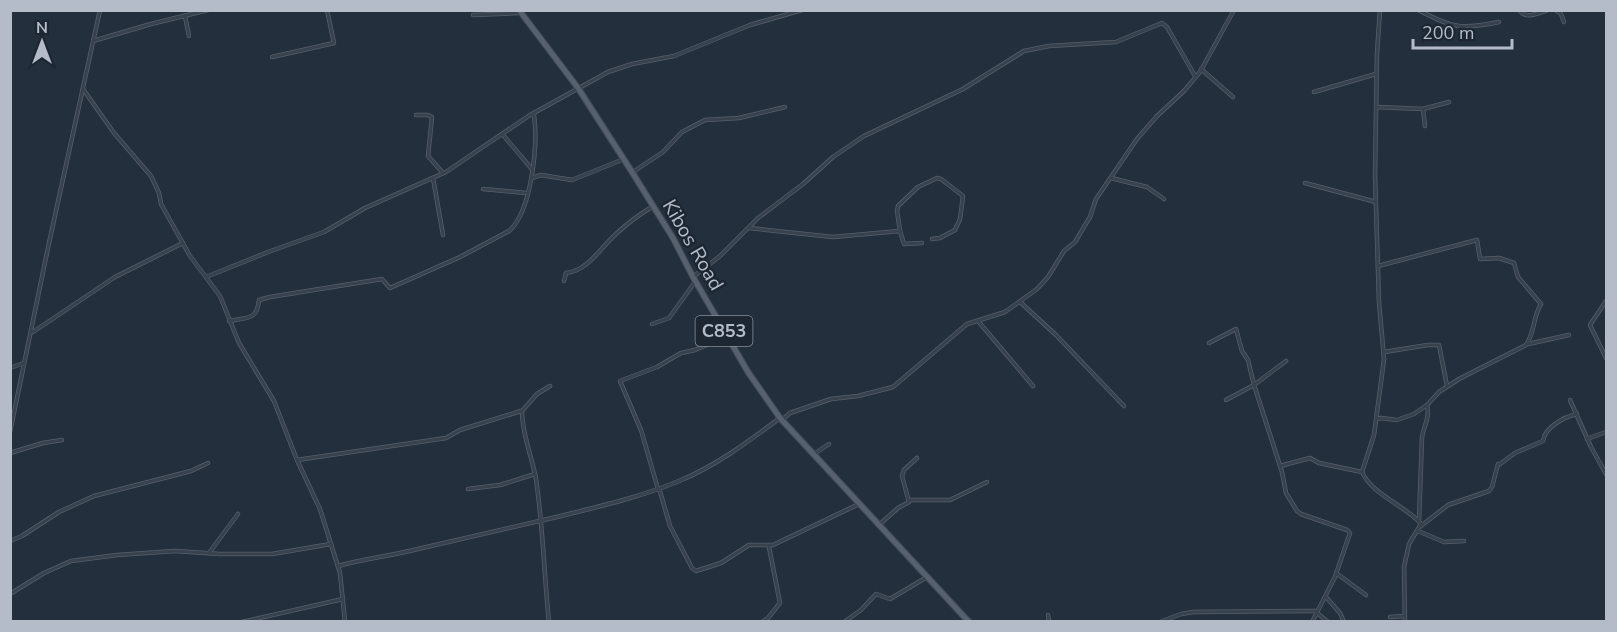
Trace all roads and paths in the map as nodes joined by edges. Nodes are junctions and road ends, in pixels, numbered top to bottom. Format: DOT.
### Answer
graph roads {
  1 [pos="100,10"];
  2 [pos="208,10"];
  3 [pos="327,10"];
  4 [pos="802,10"];
  5 [pos="1233,10"];
  6 [pos="1380,10"];
  7 [pos="1418,10"];
  8 [pos="1519,10"];
  9 [pos="1548,10"];
  10 [pos="1555,10"];
  11 [pos="519,12"];
  12 [pos="473,15"];
  13 [pos="185,16"];
  14 [pos="1499,22"];
  15 [pos="1564,22"];
  16 [pos="189,36"];
  17 [pos="93,41"];
  18 [pos="272,57"];
  19 [pos="1202,69"];
  20 [pos="1376,74"];
  21 [pos="1196,77"];
  22 [pos="578,88"];
  23 [pos="83,89"];
  24 [pos="1314,92"];
  25 [pos="1233,97"];
  26 [pos="1449,102"];
  27 [pos="785,107"];
  28 [pos="1376,107"];
  29 [pos="1423,109"];
  30 [pos="532,114"];
  31 [pos="416,115"];
  32 [pos="1425,126"];
  33 [pos="503,135"];
  34 [pos="624,159"];
  35 [pos="532,169"];
  36 [pos="633,172"];
  37 [pos="443,173"];
  38 [pos="433,177"];
  39 [pos="1111,178"];
  40 [pos="531,179"];
  41 [pos="1305,183"];
  42 [pos="483,189"];
  43 [pos="527,193"];
  44 [pos="1164,199"];
  45 [pos="1376,202"];
  46 [pos="653,206"];
  47 [pos="748,228"];
  48 [pos="900,231"];
  49 [pos="443,235"];
  50 [pos="932,239"];
  51 [pos="183,243"];
  52 [pos="922,243"];
  53 [pos="1378,266"];
  54 [pos="206,277"];
  55 [pos="694,279"];
  56 [pos="564,281"];
  57 [pos="1606,301"];
  58 [pos="1020,302"];
  59 [pos="229,321"];
  60 [pos="977,321"];
  61 [pos="652,324"];
  62 [pos="31,333"];
  63 [pos="1569,334"];
  64 [pos="727,336"];
  65 [pos="1209,343"];
  66 [pos="1527,344"];
  67 [pos="1384,352"];
  68 [pos="1606,358"];
  69 [pos="1286,361"];
  70 [pos="24,363"];
  71 [pos="10,368"];
  72 [pos="1254,385"];
  73 [pos="550,386"];
  74 [pos="1033,386"];
  75 [pos="1447,386"];
  76 [pos="1226,400"];
  77 [pos="1570,400"];
  78 [pos="1427,405"];
  79 [pos="1124,406"];
  80 [pos="522,411"];
  81 [pos="1576,414"];
  82 [pos="781,419"];
  83 [pos="1377,420"];
  84 [pos="10,432"];
  85 [pos="1606,432"];
  86 [pos="1587,439"];
  87 [pos="62,440"];
  88 [pos="829,444"];
  89 [pos="10,453"];
  90 [pos="814,454"];
  91 [pos="917,458"];
  92 [pos="297,460"];
  93 [pos="208,463"];
  94 [pos="1280,466"];
  95 [pos="1362,472"];
  96 [pos="535,474"];
  97 [pos="1606,474"];
  98 [pos="987,482"];
  99 [pos="659,488"];
  100 [pos="468,489"];
  101 [pos="909,500"];
  102 [pos="860,503"];
  103 [pos="238,514"];
  104 [pos="540,521"];
  105 [pos="1419,521"];
  106 [pos="880,524"];
  107 [pos="1420,526"];
  108 [pos="1418,531"];
  109 [pos="10,540"];
  110 [pos="1464,541"];
  111 [pos="331,544"];
  112 [pos="769,546"];
  113 [pos="209,553"];
  114 [pos="338,567"];
  115 [pos="1336,573"];
  116 [pos="928,576"];
  117 [pos="10,594"];
  118 [pos="1366,595"];
  119 [pos="1325,597"];
  120 [pos="343,598"];
  121 [pos="1317,612"];
  122 [pos="1048,615"];
  123 [pos="1404,616"];
  124 [pos="1390,617"];
  125 [pos="242,621"];
  126 [pos="345,621"];
  127 [pos="549,621"];
  128 [pos="762,621"];
  129 [pos="844,621"];
  130 [pos="966,621"];
  131 [pos="1049,621"];
  132 [pos="1160,621"];
  133 [pos="1312,621"];
  134 [pos="1328,621"];
  135 [pos="1344,621"];
  136 [pos="1405,621"];
  1 -- 17 [label="street"];
  2 -- 13 [label="street"];
  3 -- 18 [label="street"];
  4 -- 22 [label="street"];
  5 -- 19 [label="street"];
  6 -- 20 [label="street"];
  7 -- 14 [label="street"];
  8 -- 9 [label="street"];
  10 -- 15 [label="street"];
  11 -- 12 [label="street"];
  11 -- 22 [label="main road, Kibos Road / C853"];
  13 -- 16 [label="street"];
  13 -- 17 [label="street"];
  17 -- 23 [label="street"];
  19 -- 21 [label="street"];
  19 -- 25 [label="street"];
  20 -- 24 [label="street"];
  20 -- 28 [label="street"];
  21 -- 39 [label="street"];
  21 -- 47 [label="street"];
  22 -- 30 [label="street"];
  22 -- 34 [label="main road, Kibos Road / C853"];
  23 -- 51 [label="street"];
  23 -- 62 [label="street"];
  26 -- 29 [label="street"];
  27 -- 36 [label="street"];
  28 -- 29 [label="street"];
  28 -- 45 [label="street"];
  29 -- 32 [label="street"];
  30 -- 33 [label="street"];
  30 -- 35 [label="street"];
  31 -- 37 [label="street"];
  33 -- 35 [label="street"];
  33 -- 37 [label="street"];
  34 -- 36 [label="main road, Kibos Road / C853"];
  34 -- 40 [label="street"];
  35 -- 40 [label="street"];
  36 -- 46 [label="main road, Kibos Road / C853"];
  37 -- 38 [label="street"];
  38 -- 49 [label="street"];
  38 -- 54 [label="street"];
  39 -- 44 [label="street"];
  39 -- 58 [label="street"];
  40 -- 43 [label="street"];
  41 -- 45 [label="street"];
  42 -- 43 [label="street"];
  43 -- 59 [label="street"];
  45 -- 53 [label="street"];
  46 -- 55 [label="main road, Kibos Road / C853"];
  46 -- 56 [label="street"];
  47 -- 48 [label="street"];
  47 -- 55 [label="street"];
  48 -- 50 [label="street"];
  48 -- 52 [label="street"];
  51 -- 54 [label="street"];
  51 -- 62 [label="street"];
  53 -- 66 [label="street"];
  53 -- 67 [label="street"];
  54 -- 59 [label="street"];
  55 -- 61 [label="street"];
  55 -- 64 [label="main road, Kibos Road / C853"];
  57 -- 68 [label="street"];
  58 -- 60 [label="street"];
  58 -- 79 [label="street"];
  59 -- 92 [label="street"];
  60 -- 74 [label="street"];
  60 -- 82 [label="street"];
  62 -- 70 [label="street"];
  63 -- 66 [label="street"];
  64 -- 82 [label="main road, Kibos Road / C853"];
  64 -- 99 [label="street"];
  65 -- 72 [label="street"];
  66 -- 75 [label="street"];
  67 -- 75 [label="street"];
  67 -- 83 [label="street"];
  69 -- 72 [label="street"];
  70 -- 71 [label="street"];
  70 -- 84 [label="street"];
  72 -- 76 [label="street"];
  72 -- 94 [label="street"];
  73 -- 80 [label="street"];
  75 -- 78 [label="street"];
  77 -- 81 [label="street"];
  78 -- 83 [label="street"];
  78 -- 105 [label="street"];
  80 -- 92 [label="street"];
  80 -- 96 [label="street"];
  81 -- 86 [label="street"];
  81 -- 107 [label="street"];
  82 -- 90 [label="main road, Kibos Road / C853"];
  82 -- 99 [label="street"];
  83 -- 95 [label="street"];
  85 -- 86 [label="street"];
  86 -- 97 [label="street"];
  87 -- 89 [label="street"];
  88 -- 90 [label="street"];
  90 -- 102 [label="main road, Kibos Road / C853"];
  91 -- 101 [label="street"];
  92 -- 111 [label="street"];
  93 -- 109 [label="street"];
  94 -- 95 [label="street"];
  94 -- 115 [label="street"];
  95 -- 105 [label="street"];
  96 -- 100 [label="street"];
  96 -- 104 [label="street"];
  98 -- 101 [label="street"];
  99 -- 104 [label="street"];
  99 -- 112 [label="street"];
  101 -- 106 [label="street"];
  102 -- 106 [label="main road, Kibos Road / C853"];
  102 -- 112 [label="street"];
  103 -- 113 [label="street"];
  104 -- 114 [label="street"];
  104 -- 127 [label="street"];
  105 -- 107 [label="street"];
  106 -- 116 [label="main road, Kibos Road / C853"];
  107 -- 108 [label="street"];
  108 -- 110 [label="street"];
  108 -- 123 [label="street"];
  111 -- 113 [label="street"];
  111 -- 114 [label="street"];
  112 -- 128 [label="street"];
  113 -- 117 [label="street"];
  114 -- 120 [label="street"];
  115 -- 118 [label="street"];
  115 -- 119 [label="street"];
  116 -- 129 [label="street"];
  116 -- 130 [label="main road, Kibos Road / C853"];
  119 -- 121 [label="street"];
  119 -- 135 [label="street"];
  120 -- 125 [label="street"];
  120 -- 126 [label="street"];
  121 -- 132 [label="street"];
  121 -- 133 [label="street"];
  121 -- 134 [label="street"];
  122 -- 131 [label="street"];
  123 -- 124 [label="street"];
  123 -- 136 [label="street"];
}
